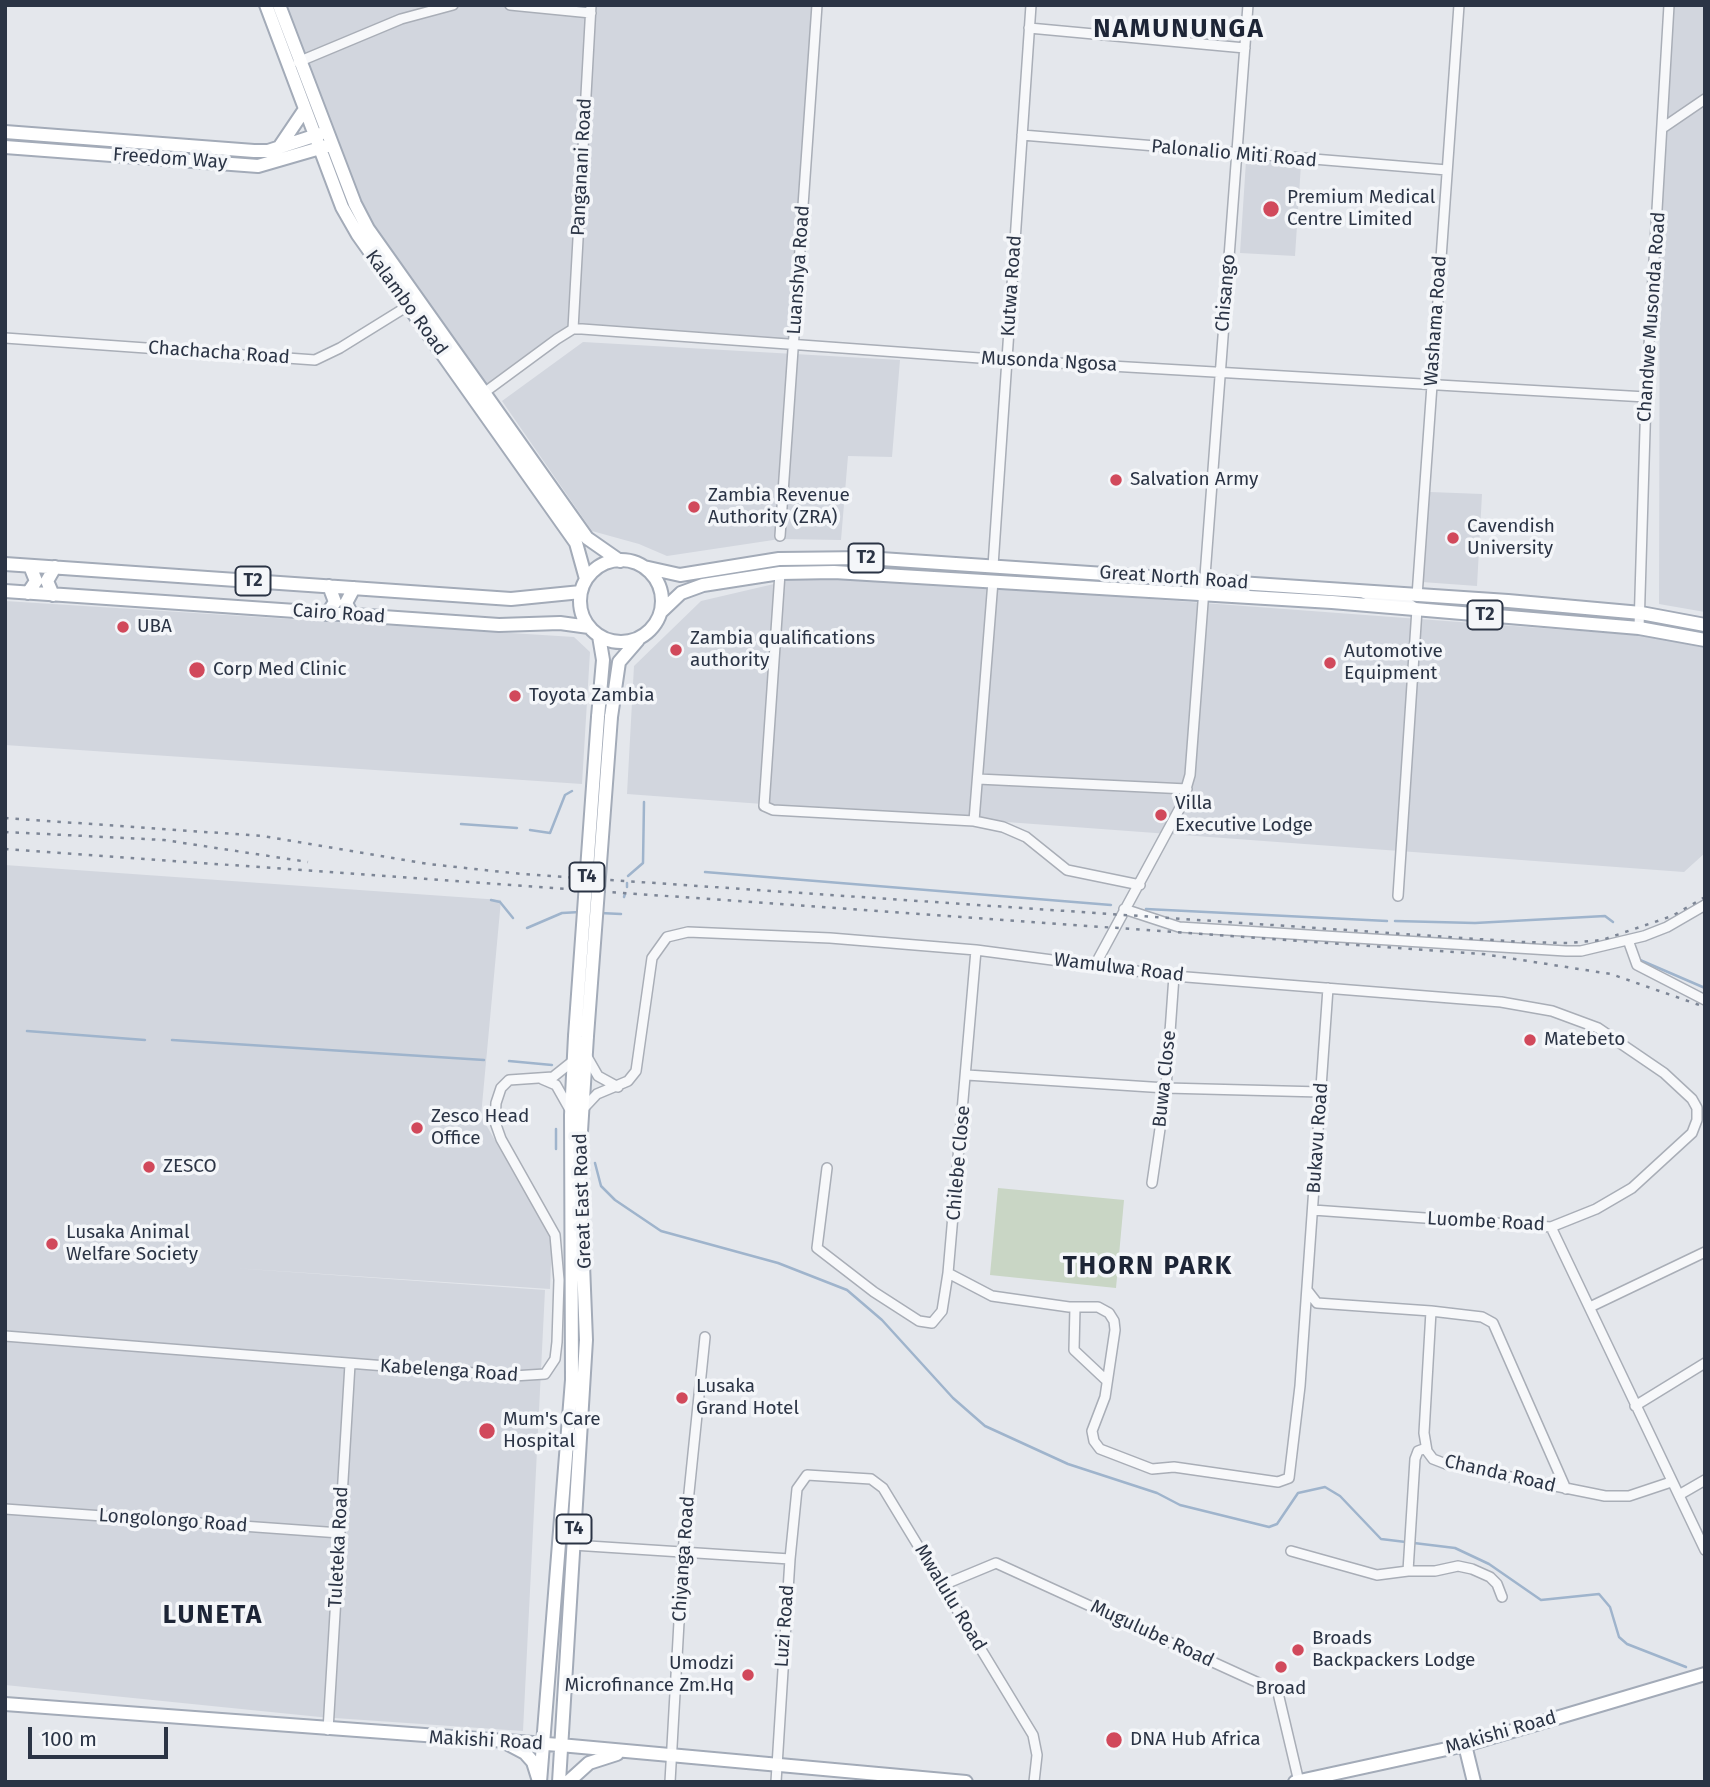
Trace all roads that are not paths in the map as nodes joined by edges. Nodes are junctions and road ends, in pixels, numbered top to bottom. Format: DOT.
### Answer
graph roads {
  1 [pos="266,5"];
  2 [pos="279,5"];
  3 [pos="453,5"];
  4 [pos="510,5"];
  5 [pos="817,5"];
  6 [pos="1031,5"];
  7 [pos="1248,5"];
  8 [pos="1459,5"];
  9 [pos="1669,5"];
  10 [pos="591,9"];
  11 [pos="1029,28"];
  12 [pos="1245,48"];
  13 [pos="294,64"];
  14 [pos="1705,99"];
  15 [pos="305,109"];
  16 [pos="1664,127"];
  17 [pos="5,132"];
  18 [pos="321,133"];
  19 [pos="1022,135"];
  20 [pos="326,146"];
  21 [pos="5,147"];
  22 [pos="279,147"];
  23 [pos="1237,155"];
  24 [pos="1447,170"];
  25 [pos="412,303"];
  26 [pos="573,329"];
  27 [pos="5,338"];
  28 [pos="794,344"];
  29 [pos="1007,360"];
  30 [pos="1220,371"];
  31 [pos="1431,387"];
  32 [pos="480,397"];
  33 [pos="1646,397"];
  34 [pos="780,536"];
  35 [pos="620,561"];
  36 [pos="5,564"];
  37 [pos="30,566"];
  38 [pos="993,566"];
  39 [pos="644,567"];
  40 [pos="55,568"];
  41 [pos="780,573"];
  42 [pos="993,580"];
  43 [pos="329,586"];
  44 [pos="583,586"];
  45 [pos="1205,587"];
  46 [pos="354,588"];
  47 [pos="5,592"];
  48 [pos="28,593"];
  49 [pos="53,595"];
  50 [pos="1417,602"];
  51 [pos="661,612"];
  52 [pos="327,614"];
  53 [pos="1641,614"];
  54 [pos="352,615"];
  55 [pos="1705,625"];
  56 [pos="589,627"];
  57 [pos="1639,628"];
  58 [pos="647,633"];
  59 [pos="599,636"];
  60 [pos="1705,640"];
  61 [pos="605,717"];
  62 [pos="978,779"];
  63 [pos="1187,789"];
  64 [pos="974,821"];
  65 [pos="1140,885"];
  66 [pos="1398,896"];
  67 [pos="1705,905"];
  68 [pos="1125,909"];
  69 [pos="1628,940"];
  70 [pos="976,950"];
  71 [pos="1095,965"];
  72 [pos="1174,976"];
  73 [pos="1328,988"];
  74 [pos="1705,1000"];
  75 [pos="581,1036"];
  76 [pos="586,1055"];
  77 [pos="573,1061"];
  78 [pos="967,1075"];
  79 [pos="540,1079"];
  80 [pos="618,1087"];
  81 [pos="1166,1088"];
  82 [pos="1321,1092"];
  83 [pos="576,1113"];
  84 [pos="1698,1113"];
  85 [pos="827,1168"];
  86 [pos="1152,1183"];
  87 [pos="1313,1210"];
  88 [pos="1551,1227"];
  89 [pos="1705,1252"];
  90 [pos="948,1273"];
  91 [pos="1306,1288"];
  92 [pos="1074,1307"];
  93 [pos="1590,1307"];
  94 [pos="1431,1311"];
  95 [pos="5,1336"];
  96 [pos="705,1337"];
  97 [pos="1705,1363"];
  98 [pos="351,1364"];
  99 [pos="1107,1381"];
  100 [pos="1635,1406"];
  101 [pos="1426,1448"];
  102 [pos="807,1475"];
  103 [pos="1705,1480"];
  104 [pos="1671,1482"];
  105 [pos="1566,1489"];
  106 [pos="1679,1495"];
  107 [pos="5,1509"];
  108 [pos="340,1533"];
  109 [pos="573,1545"];
  110 [pos="683,1550"];
  111 [pos="1705,1550"];
  112 [pos="1291,1551"];
  113 [pos="790,1559"];
  114 [pos="1408,1572"];
  115 [pos="943,1585"];
  116 [pos="1502,1597"];
  117 [pos="1705,1674"];
  118 [pos="5,1704"];
  119 [pos="328,1730"];
  120 [pos="504,1742"];
  121 [pos="543,1744"];
  122 [pos="560,1745"];
  123 [pos="1465,1745"];
  124 [pos="634,1753"];
  125 [pos="672,1755"];
  126 [pos="777,1763"];
  127 [pos="929,1780"];
  128 [pos="539,1782"];
  129 [pos="559,1782"];
  130 [pos="568,1782"];
  131 [pos="670,1782"];
  132 [pos="776,1782"];
  133 [pos="966,1782"];
  134 [pos="1034,1782"];
  135 [pos="1298,1782"];
  136 [pos="1474,1782"];
  1 -- 13 [label="main road, Kalambo Road"];
  2 -- 13 [label="main road, Kalambo Road"];
  3 -- 13 [label="street"];
  4 -- 10 [label="street"];
  5 -- 28 [label="street, Luanshya Road"];
  6 -- 11 [label="street, Kutwa Road"];
  7 -- 12 [label="street, Chisango"];
  8 -- 24 [label="street, Washama Road"];
  9 -- 16 [label="street, Chandwe Musonda Road"];
  10 -- 26 [label="street, Panganani Road"];
  11 -- 12 [label="street"];
  11 -- 19 [label="street, Kutwa Road"];
  12 -- 23 [label="street, Chisango"];
  13 -- 15 [label="main road, Kalambo Road"];
  13 -- 18 [label="main road, Kalambo Road"];
  14 -- 16 [label="street"];
  15 -- 18 [label="main road, Kalambo Road"];
  15 -- 22 [label="main road"];
  16 -- 33 [label="street, Chandwe Musonda Road"];
  17 -- 22 [label="main road, Freedom Way"];
  18 -- 20 [label="main road, Kalambo Road"];
  18 -- 22 [label="main road, Freedom Way"];
  19 -- 23 [label="street, Palonalio Miti Road"];
  19 -- 29 [label="street, Kutwa Road"];
  20 -- 21 [label="main road, Freedom Way"];
  20 -- 25 [label="main road, Kalambo Road"];
  23 -- 24 [label="street, Palonalio Miti Road"];
  23 -- 30 [label="street, Chisango"];
  24 -- 31 [label="street, Washama Road"];
  25 -- 27 [label="street, Chachacha Road"];
  25 -- 32 [label="main road, Kalambo Road"];
  26 -- 28 [label="street, Musonda Ngosa"];
  26 -- 32 [label="street"];
  28 -- 29 [label="street, Musonda Ngosa"];
  28 -- 34 [label="street, Luanshya Road"];
  29 -- 30 [label="street, Musonda Ngosa"];
  29 -- 38 [label="street, Kutwa Road"];
  30 -- 31 [label="street, Musonda Ngosa"];
  30 -- 45 [label="street, Chisango"];
  31 -- 33 [label="street, Musonda Ngosa"];
  31 -- 50 [label="street, Washama Road"];
  32 -- 35 [label="main road, Kalambo Road"];
  32 -- 44 [label="main road, Kalambo Road"];
  33 -- 53 [label="street, Chandwe Musonda Road"];
  35 -- 39 [label="main road"];
  35 -- 44 [label="main road"];
  36 -- 37 [label="main road, Cairo Road / T2"];
  37 -- 40 [label="main road, Cairo Road / T2"];
  37 -- 48 [label="main road"];
  38 -- 39 [label="main road, Great North Road / T2"];
  38 -- 45 [label="main road, Great North Road / T2"];
  39 -- 51 [label="main road"];
  40 -- 43 [label="main road, Cairo Road / T2"];
  40 -- 49 [label="main road"];
  41 -- 42 [label="main road, Great North Road / T2"];
  41 -- 51 [label="main road, Great North Road / T2"];
  41 -- 64 [label="street"];
  42 -- 45 [label="main road, Great North Road / T2"];
  42 -- 62 [label="street"];
  43 -- 46 [label="main road, Cairo Road / T2"];
  43 -- 52 [label="main road"];
  44 -- 46 [label="main road, Cairo Road / T2"];
  44 -- 56 [label="main road"];
  45 -- 50 [label="main road, Great North Road / T2"];
  45 -- 50 [label="main road, Great North Road / T2"];
  45 -- 63 [label="street, Chisango"];
  46 -- 54 [label="main road"];
  47 -- 48 [label="main road, Cairo Road / T2"];
  48 -- 49 [label="main road, Cairo Road / T2"];
  49 -- 52 [label="main road, Cairo Road / T2"];
  50 -- 53 [label="main road, Great North Road / T2"];
  50 -- 57 [label="main road, Great North Road / T2"];
  50 -- 66 [label="street, Washama Road"];
  51 -- 58 [label="main road"];
  52 -- 54 [label="main road, Cairo Road / T2"];
  53 -- 55 [label="main road, Great North Road / T2"];
  53 -- 57 [label="street, Chandwe Musonda Road"];
  54 -- 56 [label="main road, Cairo Road / T2"];
  56 -- 59 [label="main road"];
  57 -- 60 [label="main road, Great North Road / T2"];
  58 -- 59 [label="main road"];
  58 -- 61 [label="main road, Great East Road / T4"];
  59 -- 61 [label="main road, Great East Road / T4"];
  61 -- 75 [label="main road, Great East Road / T4, bridge"];
  62 -- 63 [label="street"];
  62 -- 64 [label="street"];
  63 -- 65 [label="street"];
  64 -- 65 [label="street"];
  65 -- 68 [label="street"];
  67 -- 69 [label="street"];
  68 -- 69 [label="street"];
  68 -- 71 [label="street"];
  69 -- 74 [label="street"];
  70 -- 71 [label="street, Wamulwa Road"];
  70 -- 78 [label="street, Chilebe Close"];
  70 -- 80 [label="street, Wamulwa Road"];
  71 -- 72 [label="street, Wamulwa Road"];
  72 -- 73 [label="street, Wamulwa Road"];
  72 -- 81 [label="street, Buwa Close"];
  73 -- 82 [label="street, Bukavu Road"];
  73 -- 84 [label="street, Wamulwa Road"];
  75 -- 76 [label="main road, Great East Road / T4"];
  75 -- 77 [label="main road, Great East Road / T4"];
  76 -- 80 [label="street"];
  76 -- 83 [label="main road, Great East Road / T4"];
  77 -- 79 [label="street, Kabelenga Road"];
  77 -- 83 [label="main road, Great East Road / T4"];
  78 -- 81 [label="street"];
  78 -- 90 [label="street, Chilebe Close"];
  79 -- 83 [label="street"];
  79 -- 98 [label="street, Kabelenga Road"];
  80 -- 83 [label="street, Wamulwa Road"];
  81 -- 82 [label="street"];
  81 -- 86 [label="street, Buwa Close"];
  82 -- 87 [label="street, Bukavu Road"];
  83 -- 109 [label="main road, Great East Road / T4"];
  83 -- 121 [label="main road, Great East Road / T4"];
  84 -- 88 [label="street, Luombe Road"];
  85 -- 90 [label="street, Chilebe Close"];
  87 -- 88 [label="street, Luombe Road"];
  87 -- 91 [label="street, Bukavu Road"];
  88 -- 93 [label="street"];
  89 -- 93 [label="street"];
  90 -- 92 [label="street"];
  91 -- 94 [label="street"];
  91 -- 99 [label="street, Bukavu Road"];
  92 -- 99 [label="street"];
  92 -- 99 [label="street"];
  93 -- 100 [label="street"];
  94 -- 101 [label="street, Chanda Road"];
  94 -- 105 [label="street"];
  95 -- 98 [label="street, Kabelenga Road"];
  96 -- 110 [label="street, Chiyanga Road"];
  97 -- 100 [label="street"];
  98 -- 108 [label="street, Tuleteka Road"];
  100 -- 104 [label="street"];
  101 -- 105 [label="street, Chanda Road"];
  101 -- 114 [label="street"];
  102 -- 113 [label="street, Luzi Road"];
  102 -- 115 [label="street, Mwalulu Road"];
  103 -- 106 [label="street"];
  104 -- 105 [label="street, Chanda Road"];
  104 -- 106 [label="street"];
  106 -- 111 [label="street"];
  107 -- 108 [label="street, Longolongo Road"];
  108 -- 119 [label="street, Tuleteka Road"];
  109 -- 110 [label="street"];
  109 -- 122 [label="main road, Great East Road / T4"];
  110 -- 113 [label="street"];
  110 -- 125 [label="street, Chiyanga Road"];
  112 -- 114 [label="street"];
  113 -- 126 [label="street, Luzi Road"];
  114 -- 116 [label="street"];
  115 -- 134 [label="street, Mwalulu Road"];
  115 -- 135 [label="street, Mugulube Road"];
  117 -- 123 [label="main road, Makishi Road"];
  118 -- 119 [label="main road, Makishi Road"];
  119 -- 120 [label="main road, Makishi Road"];
  120 -- 121 [label="main road, Makishi Road"];
  120 -- 128 [label="main road"];
  121 -- 122 [label="main road, Makishi Road"];
  121 -- 128 [label="main road, Great East Road / T4"];
  122 -- 124 [label="main road, Makishi Road"];
  122 -- 129 [label="main road, Great East Road / T4"];
  123 -- 135 [label="main road, Makishi Road"];
  123 -- 136 [label="main road"];
  124 -- 125 [label="main road, Makishi Road"];
  124 -- 130 [label="main road"];
  125 -- 126 [label="main road, Makishi Road"];
  125 -- 131 [label="street, Chiyanga Road"];
  126 -- 127 [label="main road, Makishi Road"];
  126 -- 132 [label="street, Luzi Road"];
  127 -- 133 [label="main road, Makishi Road"];
}
